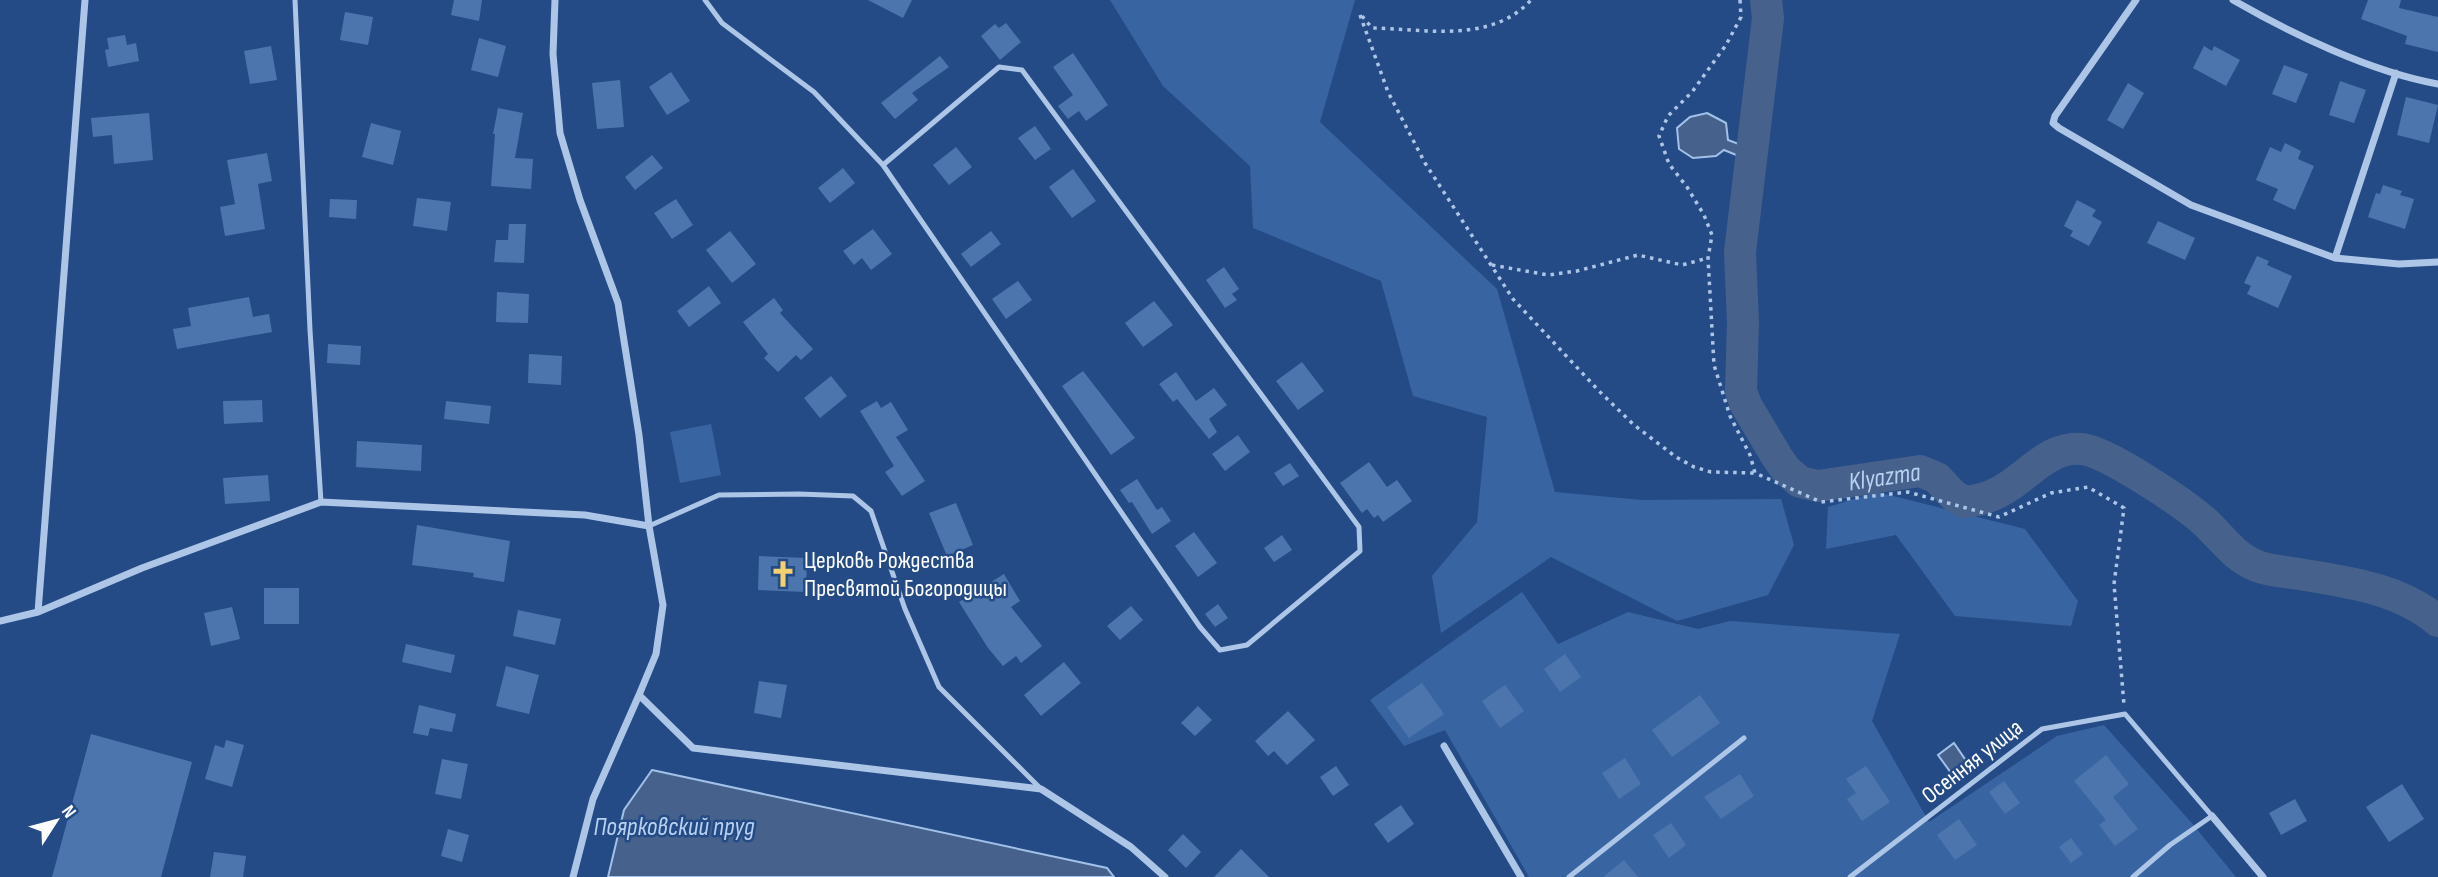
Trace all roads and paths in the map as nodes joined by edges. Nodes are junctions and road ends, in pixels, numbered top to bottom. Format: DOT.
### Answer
graph roads {
  1 [pos="85,0"];
  2 [pos="295,0"];
  3 [pos="555,0"];
  4 [pos="705,0"];
  5 [pos="1531,0"];
  6 [pos="1740,0"];
  7 [pos="2136,0"];
  8 [pos="2233,0"];
  9 [pos="2396,73"];
  10 [pos="2438,84"];
  11 [pos="884,165"];
  12 [pos="1708,258"];
  13 [pos="2335,258"];
  14 [pos="2438,262"];
  15 [pos="1492,265"];
  16 [pos="1755,473"];
  17 [pos="321,502"];
  18 [pos="649,526"];
  19 [pos="38,612"];
  20 [pos="0,621"];
  21 [pos="639,695"];
  22 [pos="2124,714"];
  23 [pos="1744,738"];
  24 [pos="1444,746"];
  25 [pos="1041,789"];
  26 [pos="2212,816"];
  27 [pos="573,877"];
  28 [pos="1165,877"];
  29 [pos="1521,877"];
  30 [pos="1569,877"];
  31 [pos="1850,877"];
  32 [pos="2133,877"];
  33 [pos="2263,877"];
  1 -- 19 [label="street"];
  2 -- 17 [label="lane"];
  3 -- 18 [label="street"];
  4 -- 11 [label="lane"];
  5 -- 15 [label="path"];
  6 -- 12 [label="path"];
  7 -- 13 [label="street"];
  8 -- 9 [label="street"];
  9 -- 10 [label="street"];
  9 -- 13 [label="street"];
  11 -- 11 [label="lane"];
  12 -- 15 [label="path"];
  12 -- 16 [label="path"];
  13 -- 14 [label="street"];
  15 -- 16 [label="path"];
  16 -- 22 [label="path"];
  17 -- 18 [label="street"];
  17 -- 19 [label="street"];
  18 -- 21 [label="street"];
  18 -- 25 [label="lane"];
  19 -- 20 [label="street"];
  21 -- 25 [label="street"];
  21 -- 27 [label="street"];
  22 -- 26 [label="lane"];
  22 -- 31 [label="lane, Осенняя улица"];
  23 -- 30 [label="lane"];
  24 -- 29 [label="street"];
  25 -- 28 [label="street"];
  26 -- 32 [label="lane"];
  26 -- 33 [label="street"];
}
